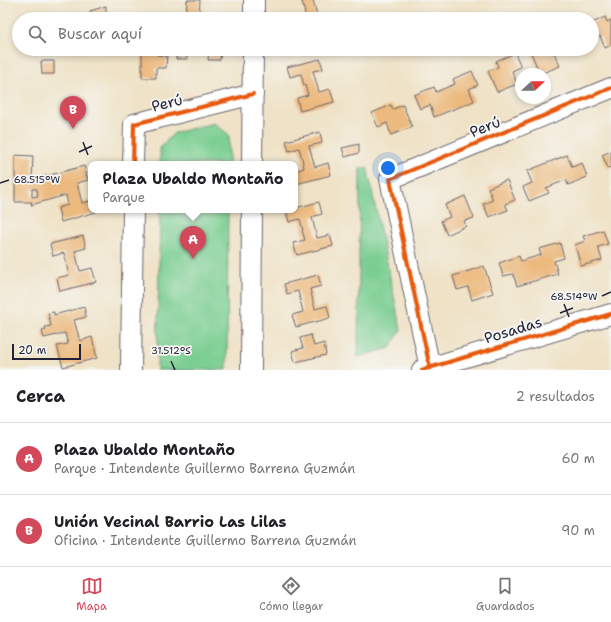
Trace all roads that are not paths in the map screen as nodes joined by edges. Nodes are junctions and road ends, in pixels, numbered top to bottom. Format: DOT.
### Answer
graph roads {
  1 [pos="254,0"];
  2 [pos="254,12"];
  3 [pos="253,56"];
  4 [pos="611,88"];
  5 [pos="253,94"];
  6 [pos="133,161"];
  7 [pos="252,161"];
  8 [pos="133,213"];
  9 [pos="252,213"];
  10 [pos="611,314"];
  11 [pos="426,369"];
  12 [pos="131,370"];
  13 [pos="251,370"];
  1 -- 2 [label="street"];
  3 -- 5 [label="street"];
  4 -- 11 [label="street, Perú"];
  5 -- 6 [label="street, Perú"];
  5 -- 7 [label="street"];
  8 -- 12 [label="street"];
  9 -- 13 [label="street"];
  10 -- 11 [label="street, Posadas"];
}
